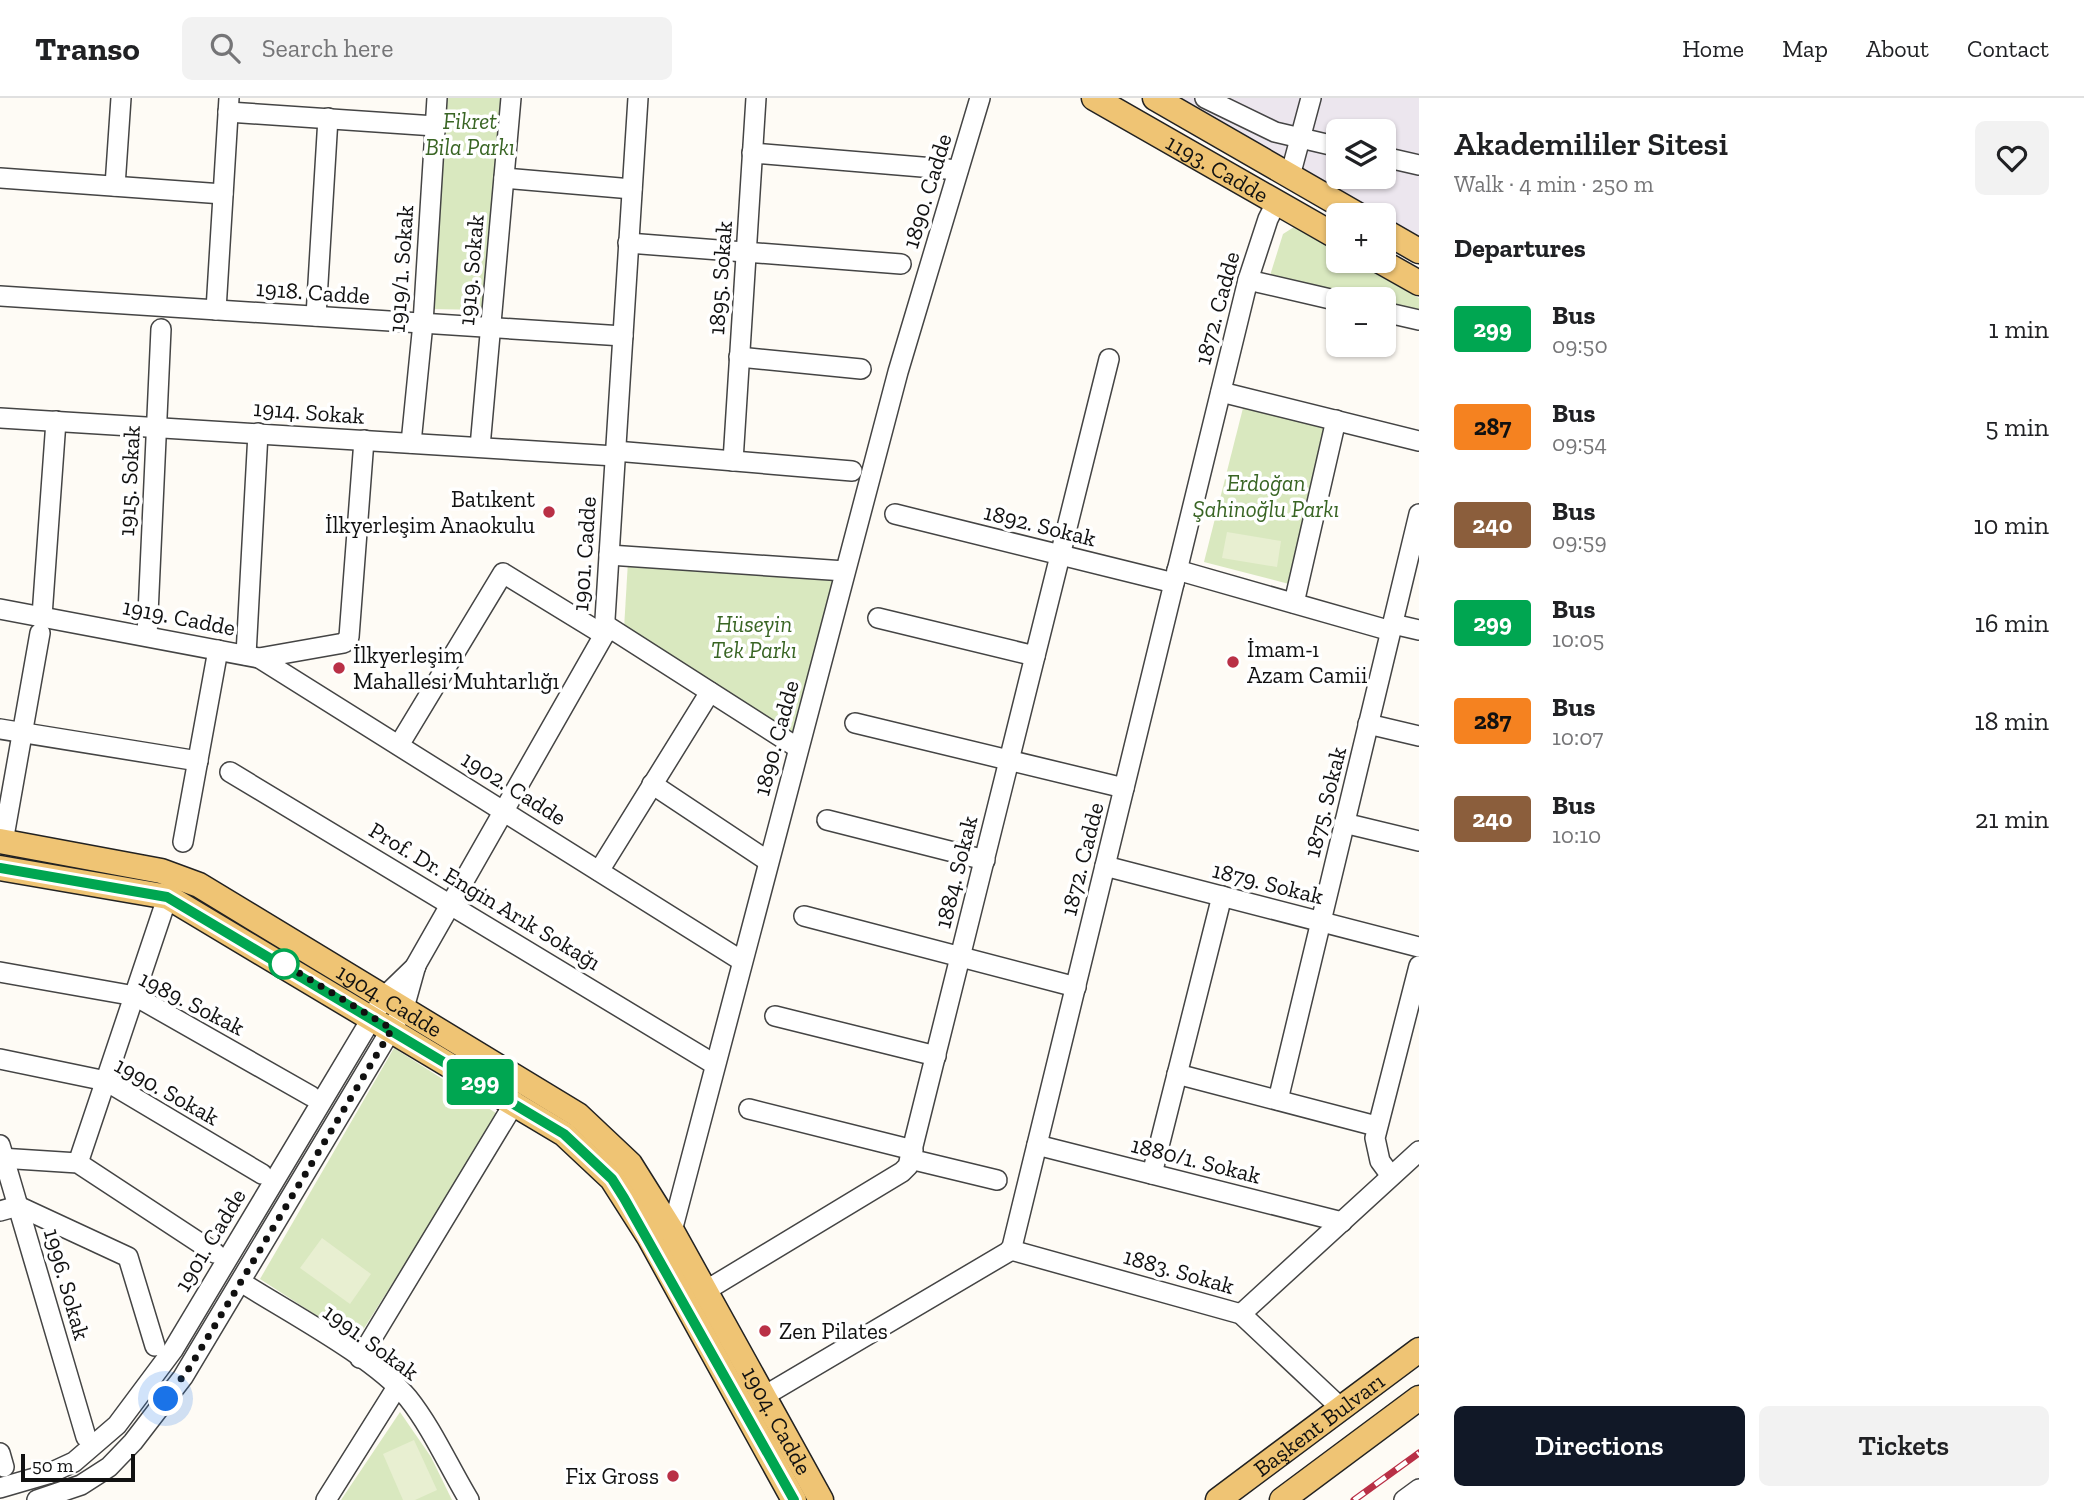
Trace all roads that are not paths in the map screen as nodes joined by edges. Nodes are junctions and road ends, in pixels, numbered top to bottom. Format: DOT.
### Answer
graph roads {
  1 [pos="121,98"];
  2 [pos="437,98"];
  3 [pos="511,98"];
  4 [pos="638,98"];
  5 [pos="756,98"];
  6 [pos="980,98"];
  7 [pos="1094,98"];
  8 [pos="1156,98"];
  9 [pos="1205,98"];
  10 [pos="1311,98"];
  11 [pos="229,105"];
  12 [pos="328,118"];
  13 [pos="435,126"];
  14 [pos="1302,138"];
  15 [pos="1326,144"];
  16 [pos="752,153"];
  17 [pos="1396,159"];
  18 [pos="1419,164"];
  19 [pos="958,170"];
  20 [pos="1290,176"];
  21 [pos="0,178"];
  22 [pos="504,178"];
  23 [pos="115,186"];
  24 [pos="632,189"];
  25 [pos="223,194"];
  26 [pos="1276,203"];
  27 [pos="1336,203"];
  28 [pos="1326,231"];
  29 [pos="1396,238"];
  30 [pos="628,243"];
  31 [pos="1419,251"];
  32 [pos="746,254"];
  33 [pos="901,264"];
  34 [pos="1396,270"];
  35 [pos="1248,280"];
  36 [pos="1419,283"];
  37 [pos="0,296"];
  38 [pos="1326,298"];
  39 [pos="216,310"];
  40 [pos="1396,315"];
  41 [pos="316,316"];
  42 [pos="1419,320"];
  43 [pos="423,323"];
  44 [pos="490,327"];
  45 [pos="161,329"];
  46 [pos="622,336"];
  47 [pos="739,358"];
  48 [pos="1109,359"];
  49 [pos="861,369"];
  50 [pos="1221,392"];
  51 [pos="0,418"];
  52 [pos="1336,420"];
  53 [pos="56,421"];
  54 [pos="156,427"];
  55 [pos="258,433"];
  56 [pos="364,440"];
  57 [pos="1419,441"];
  58 [pos="411,443"];
  59 [pos="480,447"];
  60 [pos="615,453"];
  61 [pos="733,461"];
  62 [pos="852,471"];
  63 [pos="895,514"];
  64 [pos="1419,514"];
  65 [pos="609,555"];
  66 [pos="1060,555"];
  67 [pos="845,571"];
  68 [pos="1176,577"];
  69 [pos="1294,603"];
  70 [pos="0,609"];
  71 [pos="878,618"];
  72 [pos="41,624"];
  73 [pos="1392,628"];
  74 [pos="604,630"];
  75 [pos="1419,630"];
  76 [pos="147,636"];
  77 [pos="218,650"];
  78 [pos="1035,656"];
  79 [pos="253,657"];
  80 [pos="710,692"];
  81 [pos="855,723"];
  82 [pos="1368,724"];
  83 [pos="0,729"];
  84 [pos="24,733"];
  85 [pos="1419,736"];
  86 [pos="399,745"];
  87 [pos="798,748"];
  88 [pos="1010,760"];
  89 [pos="198,761"];
  90 [pos="230,772"];
  91 [pos="652,784"];
  92 [pos="1124,788"];
  93 [pos="504,811"];
  94 [pos="827,820"];
  95 [pos="1344,823"];
  96 [pos="1419,841"];
  97 [pos="2,842"];
  98 [pos="183,842"];
  99 [pos="985,860"];
  100 [pos="768,861"];
  101 [pos="1105,866"];
  102 [pos="0,867"];
  103 [pos="599,871"];
  104 [pos="1222,896"];
  105 [pos="452,903"];
  106 [pos="163,910"];
  107 [pos="804,916"];
  108 [pos="1321,922"];
  109 [pos="1419,947"];
  110 [pos="961,957"];
  111 [pos="742,961"];
  112 [pos="1419,966"];
  113 [pos="0,972"];
  114 [pos="1076,987"];
  115 [pos="135,996"];
  116 [pos="388,1013"];
  117 [pos="775,1016"];
  118 [pos="936,1056"];
  119 [pos="0,1059"];
  120 [pos="715,1064"];
  121 [pos="1177,1074"];
  122 [pos="106,1081"];
  123 [pos="312,1096"];
  124 [pos="1278,1100"];
  125 [pos="515,1102"];
  126 [pos="749,1109"];
  127 [pos="1376,1126"];
  128 [pos="1037,1145"];
  129 [pos="1419,1151"];
  130 [pos="1,1154"];
  131 [pos="911,1155"];
  132 [pos="78,1163"];
  133 [pos="262,1174"];
  134 [pos="1152,1174"];
  135 [pos="1391,1176"];
  136 [pos="997,1180"];
  137 [pos="9,1208"];
  138 [pos="1342,1222"];
  139 [pos="671,1231"];
  140 [pos="1011,1250"];
  141 [pos="215,1252"];
  142 [pos="241,1282"];
  143 [pos="705,1291"];
  144 [pos="1241,1314"];
  145 [pos="155,1346"];
  146 [pos="1419,1350"];
  147 [pos="360,1358"];
  148 [pos="397,1387"];
  149 [pos="764,1396"];
  150 [pos="1419,1398"];
  151 [pos="1342,1409"];
  152 [pos="86,1437"];
  153 [pos="0,1488"];
  154 [pos="1419,1489"];
  155 [pos="37,1500"];
  156 [pos="326,1500"];
  157 [pos="469,1500"];
  158 [pos="794,1500"];
  159 [pos="821,1500"];
  160 [pos="1218,1500"];
  161 [pos="1282,1500"];
  162 [pos="1404,1500"];
  1 -- 23 [label="street"];
  2 -- 13 [label="street, 1919/1. Sokak"];
  3 -- 22 [label="street, 1919. Sokak"];
  4 -- 24 [label="street, 1901. Cadde"];
  5 -- 16 [label="street, 1895. Sokak"];
  6 -- 19 [label="street, 1890. Cadde"];
  7 -- 26 [label="main road, 1193. Cadde"];
  8 -- 20 [label="main road, 1193. Cadde"];
  9 -- 14 [label="street"];
  10 -- 14 [label="street"];
  11 -- 12 [label="street"];
  11 -- 25 [label="street"];
  12 -- 13 [label="street"];
  12 -- 41 [label="street"];
  13 -- 43 [label="street, 1919/1. Sokak"];
  14 -- 15 [label="street"];
  14 -- 20 [label="street"];
  16 -- 19 [label="street"];
  16 -- 32 [label="street, 1895. Sokak"];
  17 -- 18 [label="street"];
  19 -- 67 [label="street, 1890. Cadde"];
  20 -- 26 [label="main road"];
  20 -- 27 [label="main road, 1193. Cadde"];
  21 -- 23 [label="street"];
  22 -- 24 [label="street"];
  22 -- 44 [label="street, 1919. Sokak"];
  23 -- 25 [label="street"];
  24 -- 30 [label="street, 1901. Cadde"];
  25 -- 39 [label="street"];
  26 -- 28 [label="main road, 1193. Cadde"];
  26 -- 35 [label="street, 1872. Cadde"];
  29 -- 31 [label="main road"];
  30 -- 32 [label="street"];
  30 -- 46 [label="street, 1901. Cadde"];
  32 -- 33 [label="street"];
  32 -- 47 [label="street, 1895. Sokak"];
  34 -- 36 [label="main road"];
  35 -- 38 [label="street"];
  35 -- 50 [label="street, 1872. Cadde"];
  37 -- 39 [label="street, 1918. Cadde"];
  39 -- 41 [label="street, 1918. Cadde"];
  40 -- 42 [label="street"];
  41 -- 43 [label="street, 1918. Cadde"];
  43 -- 44 [label="street, 1918. Cadde"];
  43 -- 58 [label="street, 1919/1. Sokak"];
  44 -- 46 [label="street, 1918. Cadde"];
  44 -- 59 [label="street, 1919. Sokak"];
  45 -- 54 [label="street, 1915. Sokak"];
  46 -- 60 [label="street, 1901. Cadde"];
  47 -- 49 [label="street"];
  47 -- 61 [label="street, 1895. Sokak"];
  48 -- 66 [label="street, 1884. Sokak"];
  50 -- 52 [label="street"];
  50 -- 68 [label="street, 1872. Cadde"];
  51 -- 53 [label="street, 1914. Sokak"];
  52 -- 57 [label="street"];
  52 -- 69 [label="street"];
  53 -- 54 [label="street, 1914. Sokak"];
  53 -- 72 [label="street"];
  54 -- 55 [label="street, 1914. Sokak"];
  54 -- 76 [label="street, 1915. Sokak"];
  55 -- 56 [label="street, 1914. Sokak"];
  55 -- 79 [label="street"];
  56 -- 58 [label="street, 1914. Sokak"];
  56 -- 79 [label="street, 1919. Cadde"];
  58 -- 59 [label="street, 1914. Sokak"];
  59 -- 60 [label="street, 1914. Sokak"];
  60 -- 61 [label="street, 1914. Sokak"];
  60 -- 65 [label="street, 1901. Cadde"];
  61 -- 62 [label="street, 1914. Sokak"];
  63 -- 66 [label="street, 1892. Sokak"];
  64 -- 73 [label="street, 1875. Sokak"];
  65 -- 67 [label="street"];
  65 -- 74 [label="street, 1901. Cadde"];
  66 -- 68 [label="street, 1892. Sokak"];
  66 -- 78 [label="street, 1884. Sokak"];
  67 -- 87 [label="street, 1890. Cadde"];
  68 -- 69 [label="street, 1892. Sokak"];
  68 -- 92 [label="street, 1872. Cadde"];
  69 -- 73 [label="street, 1892. Sokak"];
  70 -- 72 [label="street, 1919. Cadde"];
  71 -- 78 [label="street"];
  72 -- 76 [label="street, 1919. Cadde"];
  72 -- 84 [label="street"];
  73 -- 75 [label="street, 1892. Sokak"];
  73 -- 82 [label="street, 1875. Sokak"];
  74 -- 80 [label="street"];
  74 -- 86 [label="street"];
  74 -- 93 [label="street, 1901. Cadde"];
  76 -- 77 [label="street, 1919. Cadde"];
  77 -- 79 [label="street, 1919. Cadde"];
  77 -- 89 [label="street"];
  78 -- 88 [label="street, 1884. Sokak"];
  79 -- 86 [label="street, 1902. Cadde"];
  80 -- 87 [label="street"];
  80 -- 91 [label="street"];
  81 -- 88 [label="street"];
  82 -- 85 [label="street"];
  82 -- 95 [label="street, 1875. Sokak"];
  83 -- 84 [label="street"];
  84 -- 89 [label="street"];
  84 -- 97 [label="street"];
  86 -- 93 [label="street, 1902. Cadde"];
  87 -- 100 [label="street, 1890. Cadde"];
  88 -- 92 [label="street"];
  88 -- 99 [label="street, 1884. Sokak"];
  89 -- 98 [label="street"];
  90 -- 105 [label="street, Prof. Dr. Engin Arık Sokağı"];
  91 -- 100 [label="street"];
  91 -- 103 [label="street"];
  92 -- 101 [label="street, 1872. Cadde"];
  93 -- 103 [label="street, 1902. Cadde"];
  93 -- 105 [label="street, 1901. Cadde"];
  94 -- 99 [label="street"];
  95 -- 96 [label="street"];
  95 -- 108 [label="street, 1875. Sokak"];
  97 -- 116 [label="main road, 1904. Cadde"];
  99 -- 110 [label="street, 1884. Sokak"];
  100 -- 111 [label="street, 1890. Cadde"];
  101 -- 104 [label="street, 1879. Sokak"];
  101 -- 114 [label="street, 1872. Cadde"];
  102 -- 116 [label="main road, 1904. Cadde"];
  103 -- 111 [label="street, 1902. Cadde"];
  104 -- 108 [label="street, 1879. Sokak"];
  104 -- 121 [label="street"];
  105 -- 116 [label="street, 1901. Cadde"];
  105 -- 120 [label="street, Prof. Dr. Engin Arık Sokağı"];
  106 -- 115 [label="street"];
  107 -- 110 [label="street"];
  108 -- 109 [label="street, 1879. Sokak"];
  108 -- 124 [label="street, 1875. Sokak"];
  110 -- 114 [label="street"];
  110 -- 118 [label="street, 1884. Sokak"];
  111 -- 120 [label="street, 1890. Cadde"];
  112 -- 127 [label="street"];
  113 -- 115 [label="street, 1989. Sokak"];
  114 -- 128 [label="street, 1872. Cadde"];
  115 -- 122 [label="street"];
  115 -- 123 [label="street, 1989. Sokak"];
  116 -- 125 [label="main road, 1904. Cadde"];
  116 -- 139 [label="main road, 1904. Cadde"];
  116 -- 142 [label="street, 1901. Cadde"];
  116 -- 153 [label="street, 1901. Cadde"];
  117 -- 118 [label="street"];
  118 -- 131 [label="street, 1884. Sokak"];
  119 -- 122 [label="street, 1990. Sokak"];
  120 -- 139 [label="street, 1890. Cadde"];
  121 -- 124 [label="street"];
  121 -- 134 [label="street"];
  122 -- 132 [label="street"];
  122 -- 133 [label="street, 1990. Sokak"];
  124 -- 127 [label="street"];
  125 -- 147 [label="street"];
  125 -- 158 [label="main road, 1904. Cadde"];
  126 -- 131 [label="street"];
  127 -- 135 [label="street"];
  128 -- 134 [label="street, 1880/1. Sokak"];
  128 -- 140 [label="street, 1872. Cadde"];
  129 -- 135 [label="street"];
  130 -- 132 [label="street"];
  130 -- 137 [label="street, 1996. Sokak"];
  131 -- 136 [label="street"];
  131 -- 143 [label="street"];
  132 -- 141 [label="street"];
  134 -- 138 [label="street, 1880/1. Sokak"];
  135 -- 138 [label="street"];
  137 -- 145 [label="street"];
  137 -- 152 [label="street, 1996. Sokak"];
  138 -- 144 [label="street"];
  139 -- 143 [label="main road, 1904. Cadde"];
  140 -- 144 [label="street, 1883. Sokak"];
  140 -- 149 [label="street"];
  142 -- 147 [label="street, 1991. Sokak"];
  142 -- 155 [label="street, 1901. Cadde"];
  143 -- 149 [label="main road, 1904. Cadde"];
  144 -- 151 [label="street, 1883. Sokak"];
  146 -- 151 [label="main road, Başkent Bulvarı"];
  147 -- 148 [label="street, 1991. Sokak"];
  148 -- 156 [label="street"];
  148 -- 157 [label="street, 1991. Sokak"];
  149 -- 159 [label="main road, 1904. Cadde"];
  150 -- 161 [label="main road, Başkent Bulvarı"];
  151 -- 160 [label="main road, Başkent Bulvarı"];
  154 -- 162 [label="street"];
}
